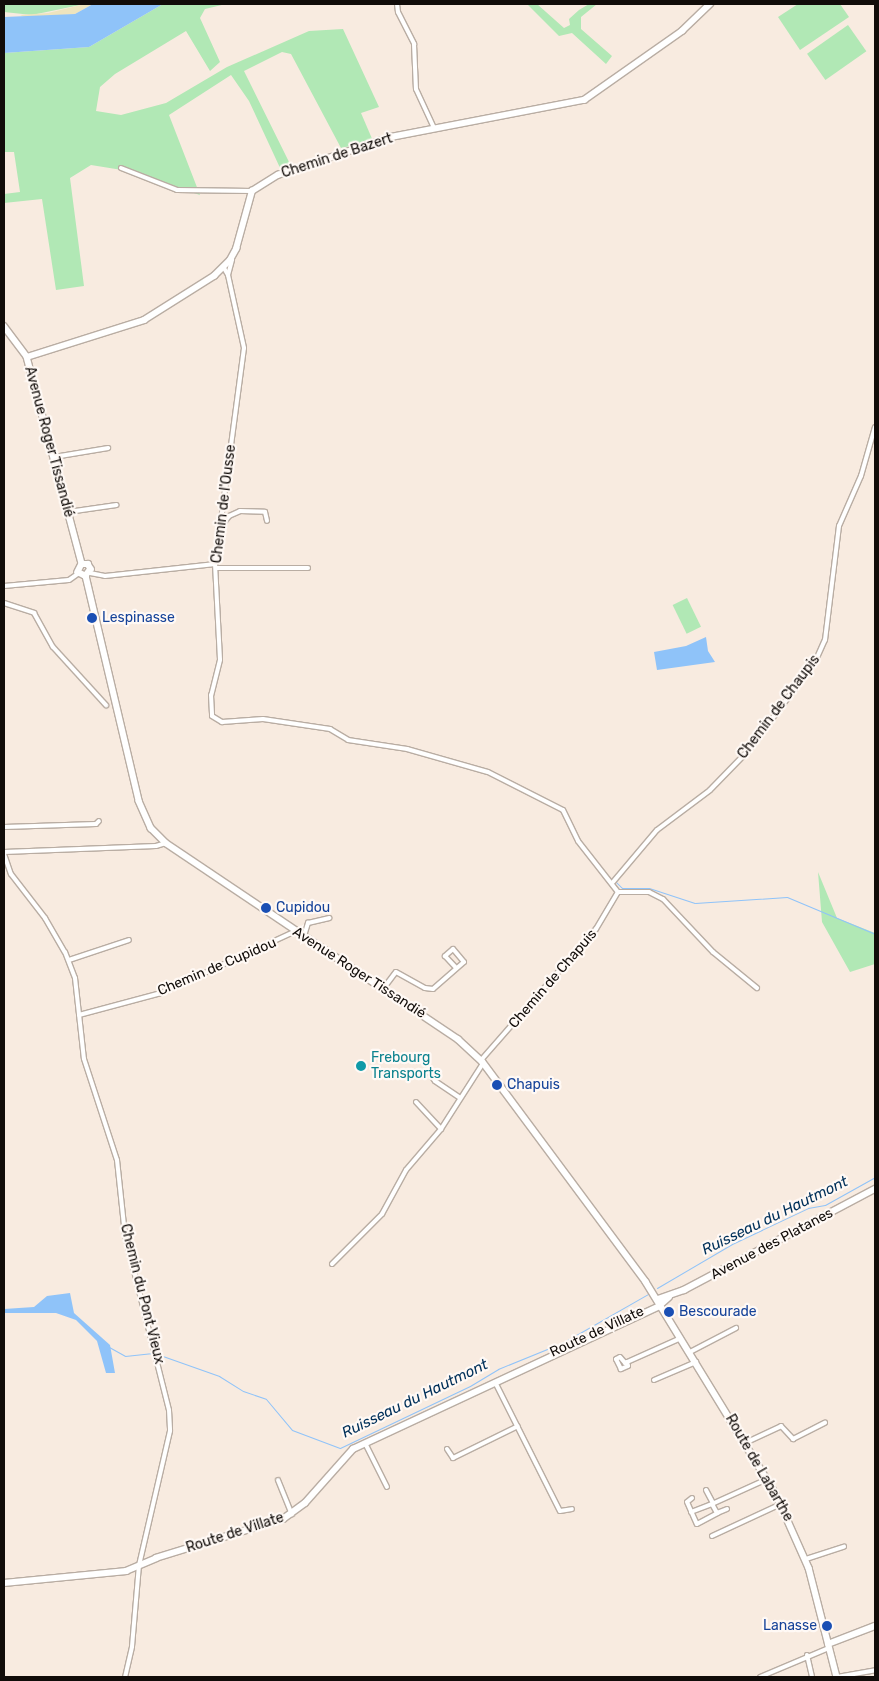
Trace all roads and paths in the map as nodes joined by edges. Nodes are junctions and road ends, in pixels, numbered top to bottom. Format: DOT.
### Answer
graph roads {
  1 [pos="398,4"];
  2 [pos="710,4"];
  3 [pos="434,128"];
  4 [pos="121,168"];
  5 [pos="252,191"];
  6 [pos="232,258"];
  7 [pos="224,268"];
  8 [pos="228,274"];
  9 [pos="4,326"];
  10 [pos="27,357"];
  11 [pos="875,427"];
  12 [pos="108,448"];
  13 [pos="54,457"];
  14 [pos="116,505"];
  15 [pos="68,512"];
  16 [pos="266,521"];
  17 [pos="220,527"];
  18 [pos="82,564"];
  19 [pos="216,566"];
  20 [pos="308,568"];
  21 [pos="79,573"];
  22 [pos="88,575"];
  23 [pos="4,586"];
  24 [pos="4,603"];
  25 [pos="106,705"];
  26 [pos="99,821"];
  27 [pos="4,827"];
  28 [pos="166,843"];
  29 [pos="4,853"];
  30 [pos="613,882"];
  31 [pos="618,892"];
  32 [pos="328,918"];
  33 [pos="296,931"];
  34 [pos="304,936"];
  35 [pos="129,940"];
  36 [pos="69,960"];
  37 [pos="456,968"];
  38 [pos="757,988"];
  39 [pos="383,989"];
  40 [pos="79,1015"];
  41 [pos="482,1061"];
  42 [pos="428,1071"];
  43 [pos="460,1098"];
  44 [pos="416,1102"];
  45 [pos="441,1129"];
  46 [pos="875,1189"];
  47 [pos="332,1264"];
  48 [pos="659,1302"];
  49 [pos="736,1328"];
  50 [pos="681,1338"];
  51 [pos="690,1352"];
  52 [pos="627,1362"];
  53 [pos="696,1362"];
  54 [pos="494,1380"];
  55 [pos="654,1380"];
  56 [pos="825,1423"];
  57 [pos="518,1426"];
  58 [pos="365,1442"];
  59 [pos="745,1443"];
  60 [pos="447,1449"];
  61 [pos="767,1479"];
  62 [pos="278,1480"];
  63 [pos="387,1487"];
  64 [pos="706,1490"];
  65 [pos="692,1498"];
  66 [pos="712,1504"];
  67 [pos="782,1504"];
  68 [pos="572,1509"];
  69 [pos="728,1509"];
  70 [pos="691,1512"];
  71 [pos="718,1513"];
  72 [pos="292,1514"];
  73 [pos="712,1536"];
  74 [pos="844,1547"];
  75 [pos="806,1560"];
  76 [pos="139,1565"];
  77 [pos="4,1583"];
  78 [pos="875,1626"];
  79 [pos="829,1646"];
  80 [pos="807,1655"];
  81 [pos="875,1670"];
  82 [pos="125,1677"];
  83 [pos="760,1677"];
  84 [pos="812,1677"];
  85 [pos="837,1677"];
  1 -- 3 [label="street"];
  2 -- 3 [label="street, Chemin de Bazert"];
  3 -- 5 [label="street, Chemin de Bazert"];
  4 -- 5 [label="street"];
  5 -- 6 [label="street"];
  6 -- 7 [label="street"];
  6 -- 8 [label="street, Chemin de l'Ousse"];
  7 -- 8 [label="street, Chemin de l'Ousse"];
  7 -- 10 [label="street"];
  8 -- 17 [label="street, Chemin de l'Ousse"];
  9 -- 10 [label="street, Avenue Roger Tissandié"];
  10 -- 13 [label="street, Avenue Roger Tissandié"];
  11 -- 30 [label="street, Chemin de Chaupis"];
  12 -- 13 [label="street"];
  13 -- 15 [label="street, Avenue Roger Tissandié"];
  14 -- 15 [label="street"];
  15 -- 18 [label="street, Avenue Roger Tissandié"];
  16 -- 17 [label="street"];
  17 -- 19 [label="street, Chemin de l'Ousse"];
  18 -- 21 [label="street"];
  18 -- 22 [label="street"];
  19 -- 20 [label="street"];
  19 -- 22 [label="street"];
  19 -- 30 [label="street, Chemin de l'Ousse"];
  21 -- 22 [label="street"];
  21 -- 23 [label="street"];
  22 -- 28 [label="street, Avenue Roger Tissandié"];
  24 -- 25 [label="street"];
  26 -- 27 [label="street"];
  28 -- 29 [label="street"];
  28 -- 33 [label="street, Avenue Roger Tissandié"];
  29 -- 36 [label="street, Chemin du Pont Vieux"];
  30 -- 31 [label="street, Chemin de l'Ousse"];
  31 -- 38 [label="street"];
  31 -- 41 [label="street, Chemin de Chapuis"];
  32 -- 34 [label="street"];
  33 -- 34 [label="street, Avenue Roger Tissandié"];
  33 -- 40 [label="street, Chemin de Cupidou"];
  34 -- 39 [label="street, Avenue Roger Tissandié"];
  35 -- 36 [label="street"];
  36 -- 40 [label="street, Chemin du Pont Vieux"];
  37 -- 37 [label="street"];
  37 -- 39 [label="street"];
  39 -- 41 [label="street, Avenue Roger Tissandié"];
  40 -- 76 [label="street, Chemin du Pont Vieux"];
  41 -- 43 [label="street, Chemin de Chapuis"];
  41 -- 48 [label="street, Avenue Roger Tissandié"];
  42 -- 43 [label="street"];
  43 -- 45 [label="street, Chemin de Chapuis"];
  44 -- 45 [label="street"];
  45 -- 47 [label="street, Chemin de Chapuis"];
  46 -- 48 [label="street, Avenue des Platanes"];
  48 -- 50 [label="street, Route de Labarthe"];
  48 -- 54 [label="street, Route de Villate"];
  49 -- 51 [label="street"];
  50 -- 51 [label="street, Route de Labarthe"];
  50 -- 52 [label="street"];
  51 -- 53 [label="street, Route de Labarthe"];
  53 -- 55 [label="street"];
  53 -- 59 [label="street, Route de Labarthe"];
  54 -- 57 [label="street"];
  54 -- 58 [label="street, Route de Villate"];
  56 -- 59 [label="street"];
  57 -- 60 [label="street"];
  57 -- 68 [label="street"];
  58 -- 63 [label="street"];
  58 -- 72 [label="street, Route de Villate"];
  59 -- 61 [label="street, Route de Labarthe"];
  61 -- 66 [label="street"];
  61 -- 67 [label="street, Route de Labarthe"];
  62 -- 72 [label="street"];
  64 -- 66 [label="street"];
  65 -- 70 [label="street"];
  66 -- 70 [label="street"];
  66 -- 71 [label="street"];
  67 -- 73 [label="street"];
  67 -- 75 [label="street, Route de Labarthe"];
  69 -- 71 [label="street"];
  70 -- 71 [label="street"];
  72 -- 76 [label="street, Route de Villate"];
  74 -- 75 [label="street"];
  75 -- 79 [label="street, Route de Labarthe"];
  76 -- 77 [label="street, Route de Villate"];
  76 -- 82 [label="street"];
  78 -- 79 [label="street"];
  79 -- 80 [label="street"];
  79 -- 85 [label="street, Route de Labarthe"];
  80 -- 83 [label="street"];
  80 -- 84 [label="street"];
  81 -- 85 [label="street"];
}
